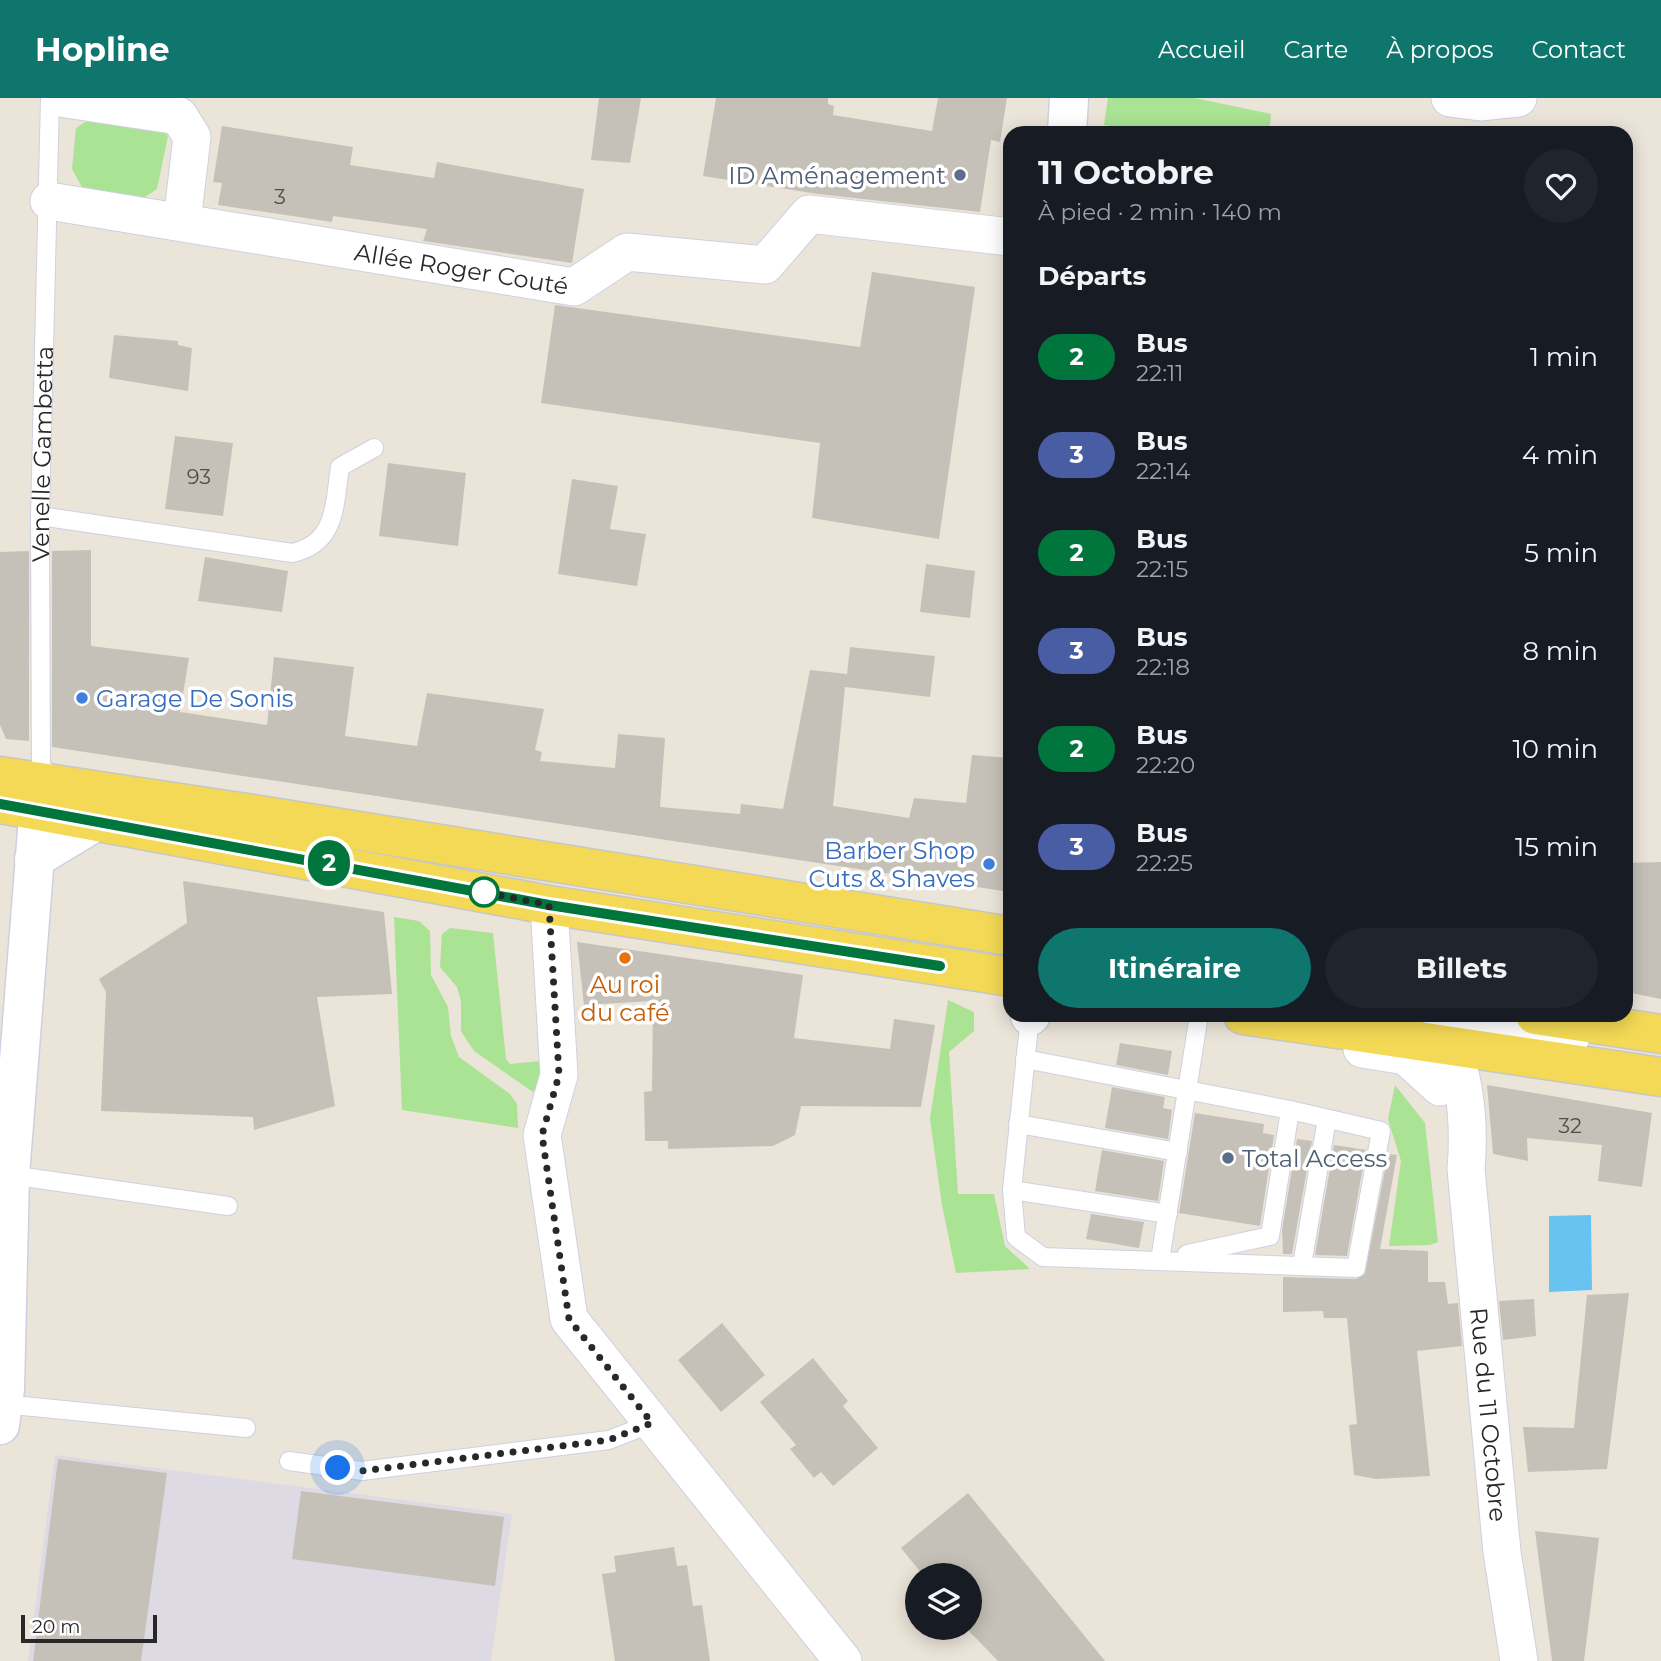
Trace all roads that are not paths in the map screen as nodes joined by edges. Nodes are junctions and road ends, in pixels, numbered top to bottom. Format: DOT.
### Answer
graph roads {
  1 [pos="50,98"];
  2 [pos="60,98"];
  3 [pos="1069,98"];
  4 [pos="1450,98"];
  5 [pos="1518,98"];
  6 [pos="1067,126"];
  7 [pos="48,201"];
  8 [pos="183,222"];
  9 [pos="1003,236"];
  10 [pos="374,448"];
  11 [pos="40,516"];
  12 [pos="0,776"];
  13 [pos="41,796"];
  14 [pos="0,804"];
  15 [pos="97,821"];
  16 [pos="34,859"];
  17 [pos="549,905"];
  18 [pos="1003,935"];
  19 [pos="1003,991"];
  20 [pos="1003,993"];
  21 [pos="1020,1022"];
  22 [pos="1198,1022"];
  23 [pos="1286,1022"];
  24 [pos="1445,1022"];
  25 [pos="1474,1022"];
  26 [pos="1581,1022"];
  27 [pos="1298,1024"];
  28 [pos="1661,1034"];
  29 [pos="1661,1052"];
  30 [pos="1025,1059"];
  31 [pos="1463,1073"];
  32 [pos="1661,1077"];
  33 [pos="1188,1091"];
  34 [pos="1290,1110"];
  35 [pos="1326,1119"];
  36 [pos="1018,1124"];
  37 [pos="1178,1152"];
  38 [pos="10,1175"];
  39 [pos="1012,1190"];
  40 [pos="228,1206"];
  41 [pos="1168,1214"];
  42 [pos="1160,1260"];
  43 [pos="1302,1265"];
  44 [pos="1,1414"];
  45 [pos="652,1423"];
  46 [pos="247,1428"];
  47 [pos="289,1461"];
  48 [pos="843,1661"];
  49 [pos="1519,1661"];
  1 -- 7 [label="lane, Venelle Gambetta"];
  2 -- 8 [label="street"];
  3 -- 6 [label="street"];
  4 -- 5 [label="street"];
  7 -- 8 [label="street, Allée Roger Couté"];
  7 -- 11 [label="lane, Venelle Gambetta"];
  8 -- 9 [label="street, Allée Roger Couté"];
  10 -- 11 [label="lane"];
  11 -- 13 [label="lane, Venelle Gambetta"];
  12 -- 13 [label="main road"];
  13 -- 14 [label="main road"];
  13 -- 15 [label="main road"];
  13 -- 16 [label="street"];
  13 -- 18 [label="main road"];
  15 -- 16 [label="street"];
  15 -- 17 [label="main road"];
  16 -- 38 [label="street"];
  17 -- 19 [label="main road"];
  17 -- 20 [label="street"];
  17 -- 45 [label="street"];
  21 -- 30 [label="lane"];
  22 -- 33 [label="lane"];
  23 -- 27 [label="main road"];
  24 -- 31 [label="street, Rue du 11 Octobre"];
  25 -- 29 [label="street"];
  26 -- 28 [label="main road"];
  27 -- 31 [label="main road"];
  27 -- 31 [label="street"];
  30 -- 33 [label="lane"];
  30 -- 36 [label="lane"];
  31 -- 32 [label="main road"];
  31 -- 49 [label="street, Rue du 11 Octobre"];
  33 -- 34 [label="lane"];
  33 -- 37 [label="lane"];
  34 -- 35 [label="lane"];
  34 -- 42 [label="lane"];
  35 -- 43 [label="lane"];
  35 -- 43 [label="lane"];
  36 -- 37 [label="lane"];
  36 -- 39 [label="lane"];
  37 -- 41 [label="lane"];
  38 -- 40 [label="lane"];
  38 -- 44 [label="street"];
  39 -- 41 [label="lane"];
  39 -- 42 [label="lane"];
  41 -- 42 [label="lane"];
  42 -- 43 [label="lane"];
  44 -- 46 [label="lane"];
  45 -- 47 [label="lane"];
  45 -- 48 [label="street"];
}
